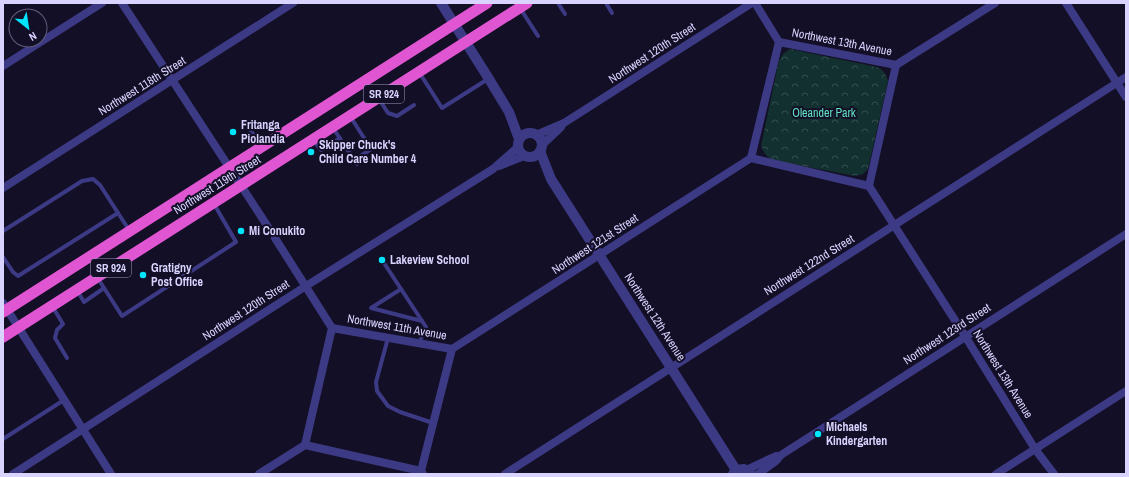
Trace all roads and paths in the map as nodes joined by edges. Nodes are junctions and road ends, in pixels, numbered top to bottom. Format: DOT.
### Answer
graph roads {
  1 [pos="102,3"];
  2 [pos="122,3"];
  3 [pos="293,3"];
  4 [pos="441,3"];
  5 [pos="487,3"];
  6 [pos="558,3"];
  7 [pos="606,3"];
  8 [pos="752,3"];
  9 [pos="755,3"];
  10 [pos="995,3"];
  11 [pos="1066,3"];
  12 [pos="523,5"];
  13 [pos="612,13"];
  14 [pos="565,14"];
  15 [pos="454,24"];
  16 [pos="538,36"];
  17 [pos="466,42"];
  18 [pos="779,42"];
  19 [pos="896,65"];
  20 [pos="3,66"];
  21 [pos="418,72"];
  22 [pos="1126,77"];
  23 [pos="489,79"];
  24 [pos="171,81"];
  25 [pos="1117,83"];
  26 [pos="1126,97"];
  27 [pos="378,98"];
  28 [pos="414,105"];
  29 [pos="509,112"];
  30 [pos="350,116"];
  31 [pos="564,123"];
  32 [pos="332,127"];
  33 [pos="249,128"];
  34 [pos="532,134"];
  35 [pos="340,138"];
  36 [pos="313,139"];
  37 [pos="518,143"];
  38 [pos="262,147"];
  39 [pos="541,148"];
  40 [pos="527,156"];
  41 [pos="359,157"];
  42 [pos="751,158"];
  43 [pos="357,164"];
  44 [pos="229,168"];
  45 [pos="493,169"];
  46 [pos="551,179"];
  47 [pos="241,185"];
  48 [pos="869,186"];
  49 [pos="3,188"];
  50 [pos="213,203"];
  51 [pos="118,213"];
  52 [pos="894,225"];
  53 [pos="270,230"];
  54 [pos="130,231"];
  55 [pos="3,232"];
  56 [pos="1126,234"];
  57 [pos="275,238"];
  58 [pos="600,256"];
  59 [pos="3,257"];
  60 [pos="382,260"];
  61 [pos="97,277"];
  62 [pos="306,286"];
  63 [pos="104,288"];
  64 [pos="401,289"];
  65 [pos="76,290"];
  66 [pos="52,306"];
  67 [pos="4,308"];
  68 [pos="422,321"];
  69 [pos="18,327"];
  70 [pos="332,328"];
  71 [pos="965,336"];
  72 [pos="3,337"];
  73 [pos="388,338"];
  74 [pos="419,343"];
  75 [pos="452,350"];
  76 [pos="67,358"];
  77 [pos="671,367"];
  78 [pos="1126,391"];
  79 [pos="64,400"];
  80 [pos="433,423"];
  81 [pos="82,430"];
  82 [pos="3,439"];
  83 [pos="305,445"];
  84 [pos="1036,449"];
  85 [pos="781,455"];
  86 [pos="422,472"];
  87 [pos="734,472"];
  88 [pos="749,472"];
  89 [pos="13,474"];
  90 [pos="111,474"];
  91 [pos="259,474"];
  92 [pos="504,474"];
  93 [pos="758,474"];
  94 [pos="996,474"];
  95 [pos="1054,474"];
  1 -- 20 [label="street"];
  2 -- 24 [label="street"];
  3 -- 24 [label="street, Northwest 118th Street"];
  4 -- 15 [label="street"];
  5 -- 15 [label="highway, Northwest 119th Street / SR 924"];
  6 -- 14 [label="lane"];
  7 -- 13 [label="lane"];
  8 -- 31 [label="street, Northwest 120th Street"];
  9 -- 18 [label="street, Northwest 13th Avenue"];
  10 -- 19 [label="street"];
  11 -- 25 [label="street"];
  12 -- 16 [label="lane"];
  12 -- 17 [label="highway, Northwest 119th Street / SR 924"];
  15 -- 17 [label="street"];
  15 -- 38 [label="highway, Northwest 119th Street / SR 924"];
  17 -- 21 [label="highway, Northwest 119th Street / SR 924"];
  17 -- 23 [label="street"];
  18 -- 19 [label="street, Northwest 13th Avenue"];
  18 -- 42 [label="street, Northwest 13th Avenue"];
  19 -- 48 [label="street, Northwest 13th Avenue"];
  21 -- 23 [label="lane"];
  21 -- 27 [label="highway, Northwest 119th Street / SR 924"];
  22 -- 25 [label="street, Northwest 122nd Street"];
  23 -- 29 [label="street"];
  24 -- 44 [label="street"];
  24 -- 49 [label="street, Northwest 118th Street"];
  25 -- 26 [label="street"];
  25 -- 52 [label="street, Northwest 122nd Street"];
  27 -- 28 [label="lane"];
  27 -- 30 [label="highway, Northwest 119th Street / SR 924"];
  29 -- 34 [label="street"];
  29 -- 37 [label="street"];
  30 -- 32 [label="highway, Northwest 119th Street / SR 924"];
  30 -- 41 [label="lane"];
  31 -- 34 [label="street, Northwest 120th Street"];
  31 -- 39 [label="street, Northwest 120th Street"];
  32 -- 35 [label="lane"];
  32 -- 36 [label="highway, Northwest 119th Street / SR 924"];
  33 -- 38 [label="lane"];
  34 -- 37 [label="street"];
  34 -- 39 [label="street"];
  35 -- 36 [label="lane"];
  35 -- 43 [label="lane"];
  36 -- 47 [label="highway, Northwest 119th Street / SR 924"];
  37 -- 40 [label="street"];
  37 -- 45 [label="street, Northwest 120th Street"];
  38 -- 44 [label="highway, Northwest 119th Street / SR 924"];
  39 -- 40 [label="street"];
  39 -- 46 [label="street, Northwest 12th Avenue"];
  40 -- 45 [label="street, Northwest 120th Street"];
  40 -- 46 [label="street, Northwest 12th Avenue"];
  42 -- 48 [label="street"];
  42 -- 58 [label="street, Northwest 121st Street"];
  44 -- 47 [label="street"];
  44 -- 54 [label="highway, Northwest 119th Street / SR 924"];
  45 -- 62 [label="street, Northwest 120th Street"];
  46 -- 58 [label="street, Northwest 12th Avenue"];
  47 -- 50 [label="highway, Northwest 119th Street / SR 924"];
  47 -- 53 [label="street"];
  48 -- 52 [label="street, Northwest 13th Avenue"];
  50 -- 61 [label="highway, Northwest 119th Street / SR 924"];
  50 -- 63 [label="lane"];
  51 -- 54 [label="lane"];
  51 -- 55 [label="lane"];
  51 -- 59 [label="lane"];
  52 -- 71 [label="street, Northwest 13th Avenue"];
  52 -- 77 [label="street, Northwest 122nd Street"];
  54 -- 67 [label="highway, Northwest 119th Street / SR 924"];
  56 -- 71 [label="street, Northwest 123rd Street"];
  57 -- 62 [label="street, Northwest 11th Avenue"];
  58 -- 75 [label="street, Northwest 121st Street"];
  58 -- 77 [label="street, Northwest 12th Avenue"];
  60 -- 64 [label="lane"];
  61 -- 63 [label="lane"];
  61 -- 65 [label="highway, Northwest 119th Street / SR 924"];
  62 -- 70 [label="street, Northwest 11th Avenue"];
  62 -- 81 [label="street, Northwest 120th Street"];
  63 -- 65 [label="lane"];
  64 -- 68 [label="lane"];
  64 -- 68 [label="lane"];
  65 -- 66 [label="highway, Northwest 119th Street / SR 924"];
  66 -- 69 [label="highway, Northwest 119th Street / SR 924"];
  66 -- 76 [label="lane"];
  67 -- 69 [label="street"];
  68 -- 74 [label="lane"];
  69 -- 72 [label="highway, Northwest 119th Street / SR 924"];
  69 -- 79 [label="street"];
  70 -- 73 [label="street, Northwest 11th Avenue"];
  70 -- 83 [label="street, Northwest 11th Avenue"];
  71 -- 84 [label="street, Northwest 13th Avenue"];
  71 -- 85 [label="street, Northwest 123rd Street"];
  73 -- 74 [label="street, Northwest 11th Avenue"];
  73 -- 80 [label="lane"];
  74 -- 75 [label="street, Northwest 11th Avenue"];
  75 -- 80 [label="street, Northwest 11th Avenue"];
  77 -- 87 [label="street, Northwest 12th Avenue"];
  77 -- 92 [label="street, Northwest 122nd Street"];
  78 -- 84 [label="street"];
  79 -- 81 [label="street"];
  79 -- 82 [label="lane"];
  80 -- 86 [label="street, Northwest 11th Avenue"];
  81 -- 89 [label="street, Northwest 120th Street"];
  81 -- 90 [label="street"];
  83 -- 86 [label="street, Northwest 11th Avenue"];
  83 -- 91 [label="street"];
  84 -- 94 [label="street"];
  84 -- 95 [label="street, Northwest 13th Avenue"];
  85 -- 88 [label="street, Northwest 123rd Street"];
  85 -- 93 [label="street, Northwest 123rd Street"];
  87 -- 88 [label="street, Northwest 12th Avenue"];
}
